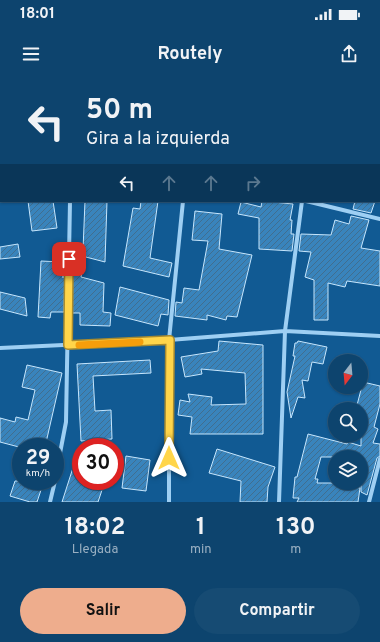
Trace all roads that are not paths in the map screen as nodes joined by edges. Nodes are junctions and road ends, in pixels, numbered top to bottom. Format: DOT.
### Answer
graph roads {
  1 [pos="70,202"];
  2 [pos="183,202"];
  3 [pos="302,202"];
  4 [pos="310,202"];
  5 [pos="380,219"];
  6 [pos="285,331"];
  7 [pos="380,336"];
  8 [pos="170,340"];
  9 [pos="68,345"];
  10 [pos="0,348"];
  11 [pos="63,438"];
  12 [pos="380,459"];
  13 [pos="53,490"];
  14 [pos="50,502"];
  15 [pos="169,502"];
  16 [pos="280,502"];
  17 [pos="369,502"];
  1 -- 9 [label="street"];
  2 -- 8 [label="street"];
  3 -- 6 [label="street"];
  4 -- 5 [label="street"];
  6 -- 7 [label="street"];
  6 -- 8 [label="street"];
  6 -- 16 [label="street"];
  8 -- 9 [label="street"];
  8 -- 15 [label="street"];
  9 -- 10 [label="street"];
  9 -- 11 [label="street"];
  12 -- 17 [label="street"];
  13 -- 14 [label="street"];
}
